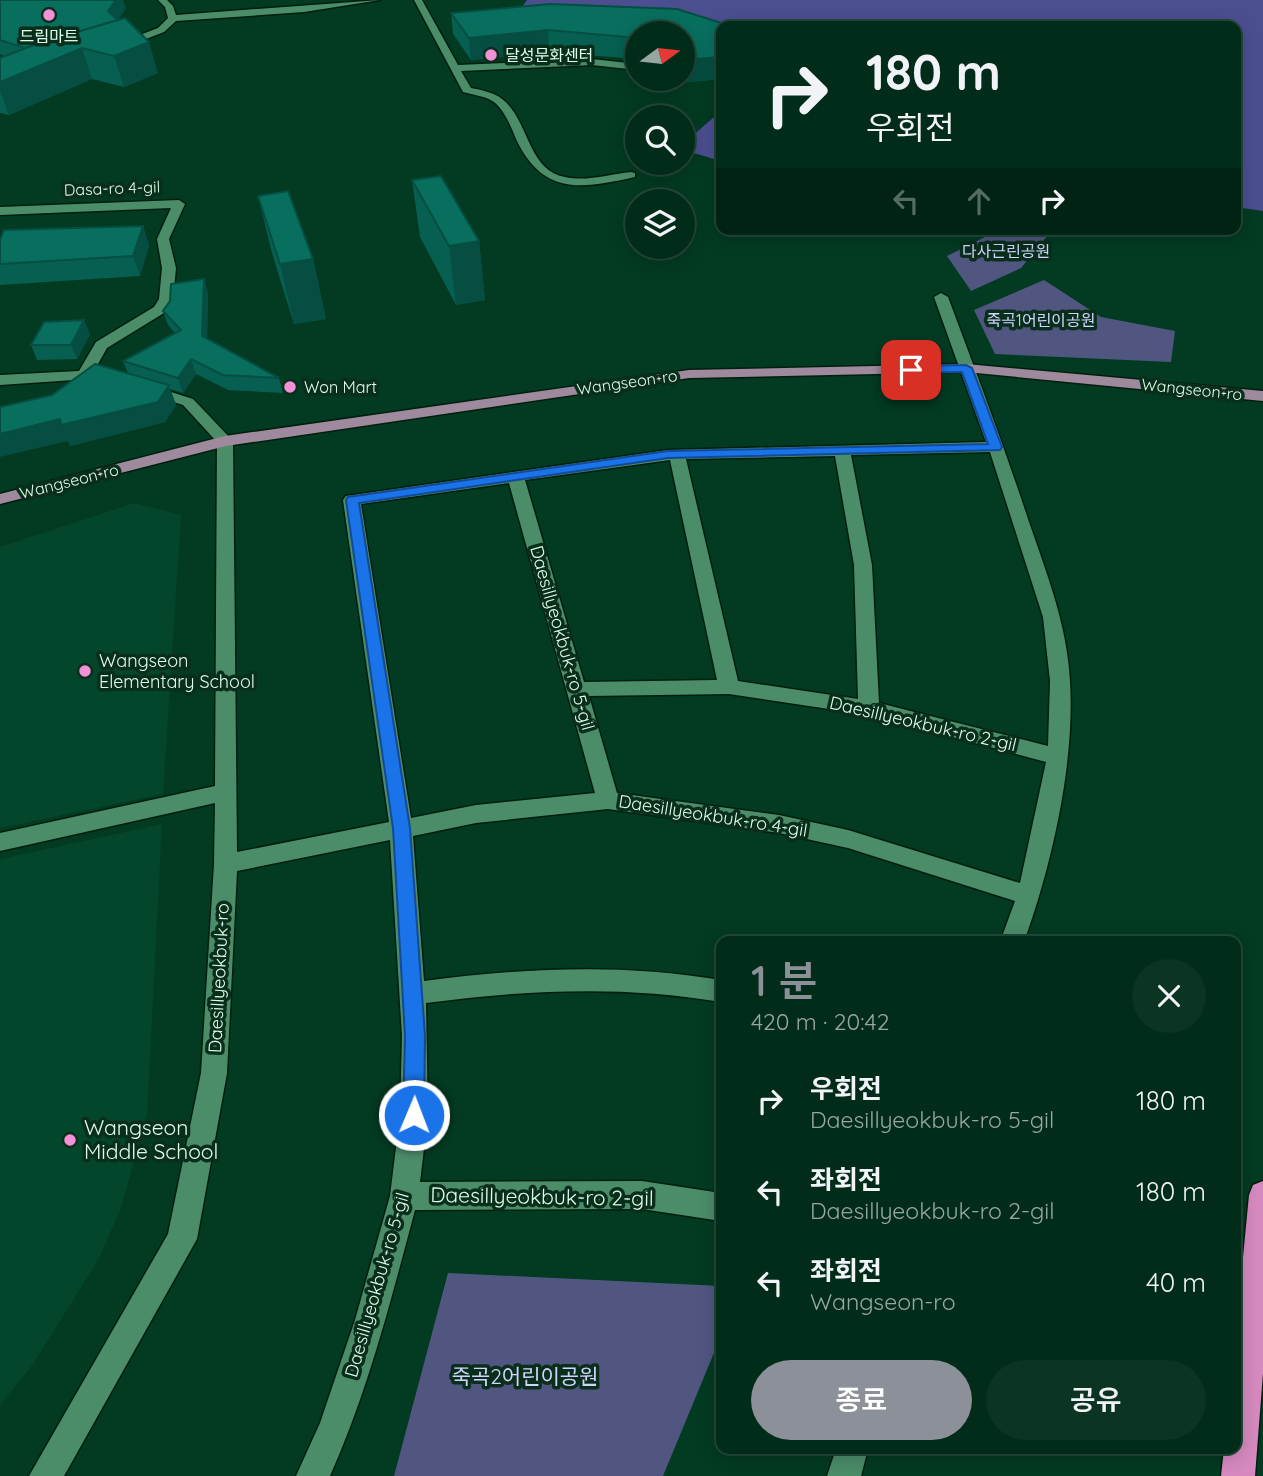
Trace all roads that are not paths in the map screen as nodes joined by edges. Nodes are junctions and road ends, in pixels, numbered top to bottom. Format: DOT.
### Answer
graph roads {
  1 [pos="162,0"];
  2 [pos="376,0"];
  3 [pos="418,0"];
  4 [pos="173,18"];
  5 [pos="102,51"];
  6 [pos="625,66"];
  7 [pos="456,68"];
  8 [pos="631,175"];
  9 [pos="0,211"];
  10 [pos="941,297"];
  11 [pos="966,368"];
  12 [pos="86,375"];
  13 [pos="0,380"];
  14 [pos="1263,396"];
  15 [pos="64,398"];
  16 [pos="225,441"];
  17 [pos="996,447"];
  18 [pos="842,452"];
  19 [pos="677,455"];
  20 [pos="516,477"];
  21 [pos="0,499"];
  22 [pos="729,687"];
  23 [pos="577,689"];
  24 [pos="869,708"];
  25 [pos="1058,757"];
  26 [pos="225,792"];
  27 [pos="608,800"];
  28 [pos="401,828"];
  29 [pos="0,842"];
  30 [pos="226,864"];
  31 [pos="1029,897"];
  32 [pos="1014,936"];
  33 [pos="716,990"];
  34 [pos="412,994"];
  35 [pos="1263,1195"];
  36 [pos="404,1196"];
  37 [pos="716,1206"];
  38 [pos="1241,1442"];
  39 [pos="851,1454"];
  40 [pos="1240,1454"];
  41 [pos="46,1476"];
  42 [pos="313,1476"];
  43 [pos="844,1476"];
  44 [pos="1238,1476"];
  1 -- 4 [label="street"];
  2 -- 4 [label="street"];
  3 -- 7 [label="street"];
  4 -- 5 [label="street"];
  6 -- 7 [label="street"];
  7 -- 8 [label="street"];
  9 -- 12 [label="street, Dasa-ro 4-gil"];
  10 -- 11 [label="street"];
  11 -- 14 [label="main road, Wangseon-ro"];
  11 -- 16 [label="main road, Wangseon-ro"];
  11 -- 17 [label="street"];
  12 -- 13 [label="street"];
  12 -- 15 [label="street"];
  12 -- 16 [label="street"];
  16 -- 21 [label="main road, Wangseon-ro"];
  16 -- 26 [label="street, Daesillyeokbuk-ro"];
  17 -- 18 [label="street, Daesillyeokbuk-ro 5-gil"];
  17 -- 25 [label="street"];
  18 -- 19 [label="street, Daesillyeokbuk-ro 5-gil"];
  18 -- 24 [label="street"];
  19 -- 20 [label="street, Daesillyeokbuk-ro 5-gil"];
  19 -- 22 [label="street"];
  20 -- 23 [label="street, Daesillyeokbuk-ro 5-gil"];
  20 -- 28 [label="street, Daesillyeokbuk-ro 5-gil"];
  22 -- 23 [label="street, Daesillyeokbuk-ro 2-gil"];
  22 -- 24 [label="street, Daesillyeokbuk-ro 2-gil"];
  23 -- 27 [label="street, Daesillyeokbuk-ro 5-gil"];
  24 -- 25 [label="street, Daesillyeokbuk-ro 2-gil"];
  25 -- 31 [label="street"];
  26 -- 29 [label="street"];
  26 -- 30 [label="street, Daesillyeokbuk-ro"];
  27 -- 28 [label="street, Daesillyeokbuk-ro 4-gil"];
  27 -- 31 [label="street, Daesillyeokbuk-ro 4-gil"];
  28 -- 30 [label="street, Daesillyeokbuk-ro 4-gil"];
  28 -- 34 [label="street, Daesillyeokbuk-ro 5-gil"];
  30 -- 41 [label="street, Daesillyeokbuk-ro"];
  31 -- 32 [label="street"];
  33 -- 34 [label="street"];
  34 -- 36 [label="street, Daesillyeokbuk-ro 5-gil"];
  35 -- 38 [label="highway"];
  36 -- 37 [label="street, Daesillyeokbuk-ro 2-gil"];
  36 -- 42 [label="street, Daesillyeokbuk-ro 5-gil"];
  39 -- 43 [label="street"];
  40 -- 44 [label="highway"];
}
